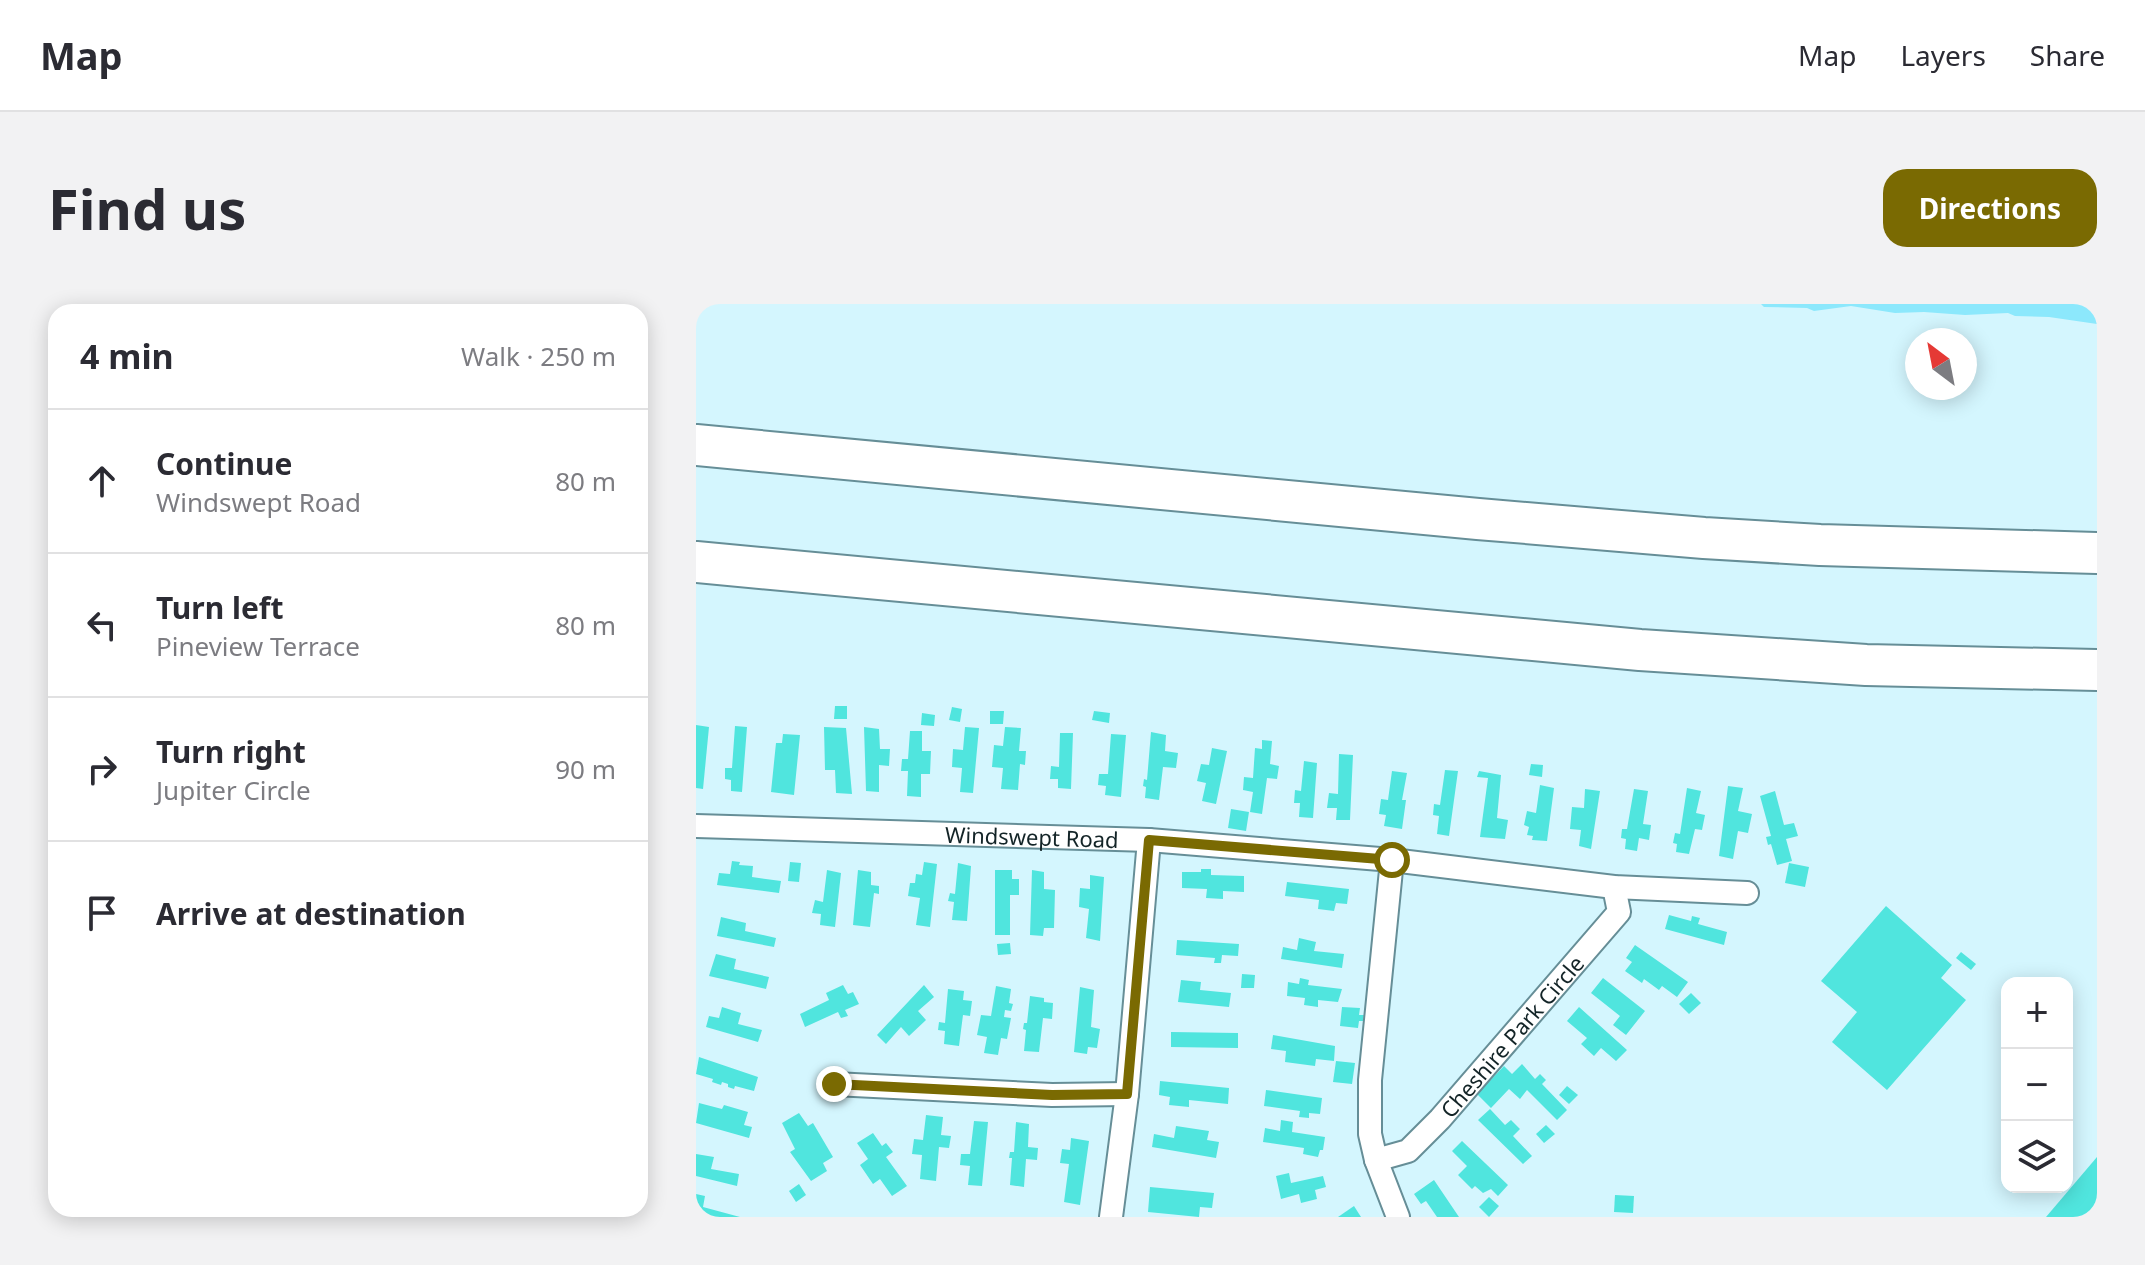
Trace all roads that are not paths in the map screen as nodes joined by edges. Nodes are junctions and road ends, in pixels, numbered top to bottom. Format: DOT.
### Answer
graph roads {
  1 [pos="696,445"];
  2 [pos="2097,553"];
  3 [pos="696,562"];
  4 [pos="2097,670"];
  5 [pos="696,826"];
  6 [pos="1149,840"];
  7 [pos="1392,860"];
  8 [pos="1614,887"];
  9 [pos="1747,893"];
  10 [pos="834,1084"];
  11 [pos="1127,1094"];
  12 [pos="1376,1160"];
  13 [pos="1111,1217"];
  14 [pos="1398,1217"];
  1 -- 2 [label="highway"];
  3 -- 4 [label="highway"];
  5 -- 6 [label="street, Windswept Road"];
  6 -- 7 [label="street, Windswept Road"];
  6 -- 11 [label="street"];
  7 -- 8 [label="street, Windswept Road"];
  7 -- 12 [label="street"];
  8 -- 9 [label="street, Windswept Road"];
  8 -- 12 [label="street, Cheshire Park Circle"];
  10 -- 11 [label="street"];
  11 -- 13 [label="street"];
  12 -- 14 [label="street"];
}
